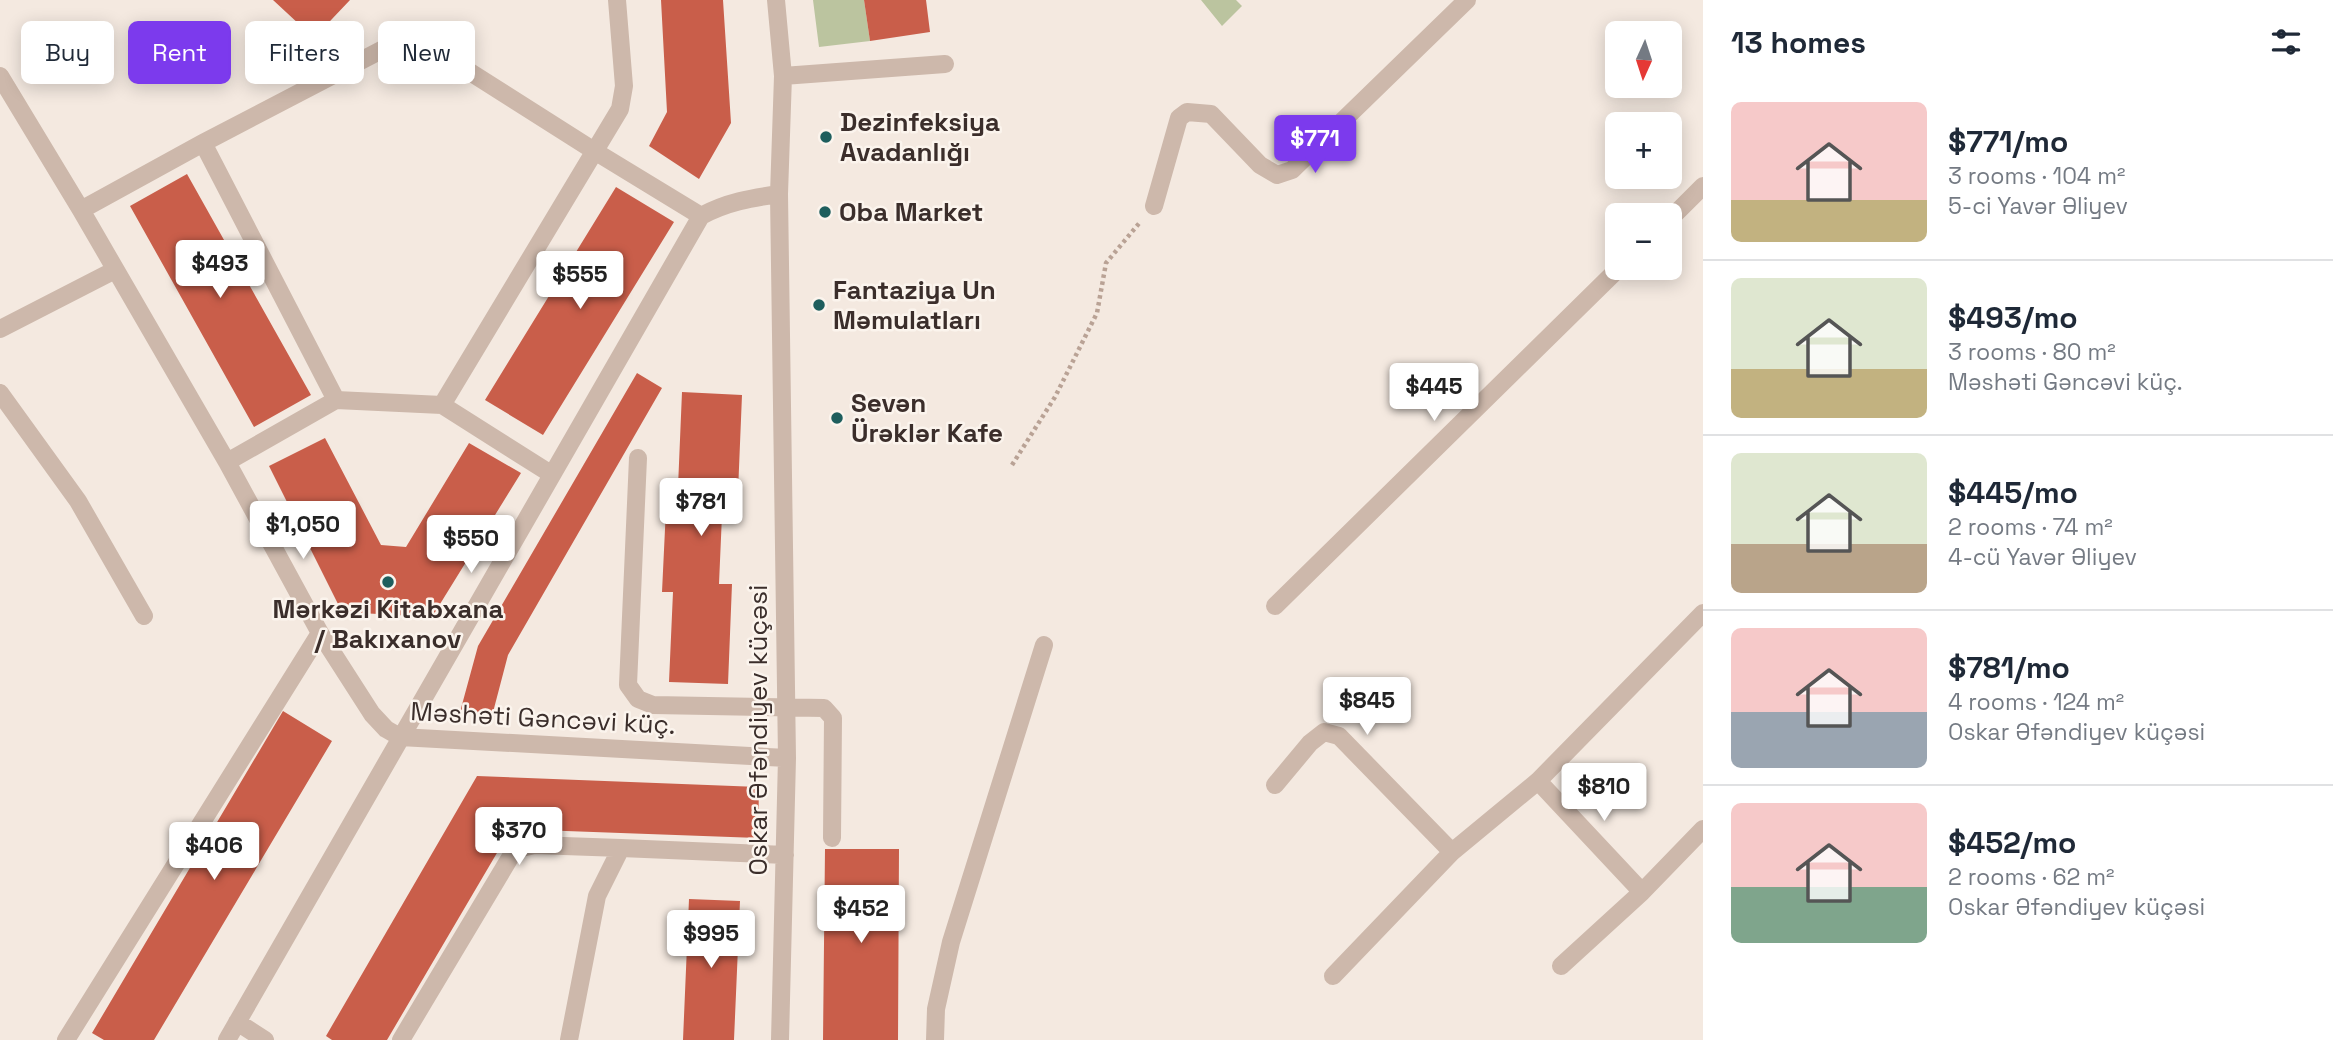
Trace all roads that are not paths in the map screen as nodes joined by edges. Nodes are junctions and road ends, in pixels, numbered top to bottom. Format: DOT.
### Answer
graph roads {
  1 [pos="617,0"];
  2 [pos="776,0"];
  3 [pos="1467,0"];
  4 [pos="946,64"];
  5 [pos="0,76"];
  6 [pos="783,76"];
  7 [pos="203,143"];
  8 [pos="596,152"];
  9 [pos="1703,186"];
  10 [pos="779,194"];
  11 [pos="1154,206"];
  12 [pos="1682,207"];
  13 [pos="81,210"];
  14 [pos="701,216"];
  15 [pos="115,270"];
  16 [pos="1607,280"];
  17 [pos="0,329"];
  18 [pos="0,393"];
  19 [pos="336,400"];
  20 [pos="442,405"];
  21 [pos="638,458"];
  22 [pos="227,462"];
  23 [pos="551,474"];
  24 [pos="1275,606"];
  25 [pos="1703,613"];
  26 [pos="144,616"];
  27 [pos="320,633"];
  28 [pos="1044,645"];
  29 [pos="786,708"];
  30 [pos="400,737"];
  31 [pos="787,758"];
  32 [pos="1538,781"];
  33 [pos="1275,785"];
  34 [pos="1703,829"];
  35 [pos="832,838"];
  36 [pos="621,848"];
  37 [pos="1452,852"];
  38 [pos="785,855"];
  39 [pos="1642,892"];
  40 [pos="1561,966"];
  41 [pos="1333,976"];
  42 [pos="237,1022"];
  43 [pos="66,1040"];
  44 [pos="227,1040"];
  45 [pos="265,1040"];
  46 [pos="401,1040"];
  47 [pos="569,1040"];
  48 [pos="780,1040"];
  49 [pos="935,1040"];
  1 -- 8 [label="street"];
  2 -- 6 [label="street, Oskar Əfəndiyev küçəsi"];
  3 -- 11 [label="street"];
  4 -- 6 [label="street"];
  5 -- 13 [label="street, Məshəti Gəncəvi küç."];
  6 -- 10 [label="street, Oskar Əfəndiyev küçəsi"];
  7 -- 8 [label="street"];
  7 -- 13 [label="street"];
  7 -- 19 [label="street"];
  8 -- 14 [label="street"];
  8 -- 20 [label="street"];
  9 -- 12 [label="street"];
  10 -- 14 [label="street"];
  10 -- 29 [label="street, Oskar Əfəndiyev küçəsi"];
  13 -- 15 [label="street, Məshəti Gəncəvi küç."];
  14 -- 23 [label="street"];
  15 -- 17 [label="street"];
  15 -- 22 [label="street, Məshəti Gəncəvi küç."];
  16 -- 24 [label="street"];
  18 -- 26 [label="street"];
  19 -- 20 [label="street"];
  19 -- 22 [label="street"];
  20 -- 23 [label="street"];
  21 -- 29 [label="street"];
  22 -- 27 [label="street, Məshəti Gəncəvi küç."];
  23 -- 30 [label="street"];
  25 -- 32 [label="street"];
  27 -- 30 [label="street, Məshəti Gəncəvi küç."];
  27 -- 43 [label="street"];
  28 -- 49 [label="street"];
  29 -- 31 [label="street, Oskar Əfəndiyev küçəsi"];
  29 -- 35 [label="street"];
  30 -- 31 [label="street, Məshəti Gəncəvi küç."];
  30 -- 42 [label="street"];
  31 -- 38 [label="street, Oskar Əfəndiyev küçəsi"];
  32 -- 37 [label="street"];
  32 -- 39 [label="street"];
  33 -- 37 [label="street"];
  34 -- 39 [label="street"];
  36 -- 38 [label="street"];
  36 -- 46 [label="street"];
  36 -- 47 [label="street"];
  37 -- 41 [label="street"];
  38 -- 48 [label="street, Oskar Əfəndiyev küçəsi"];
  39 -- 40 [label="street"];
  42 -- 44 [label="street"];
  42 -- 45 [label="street"];
}
